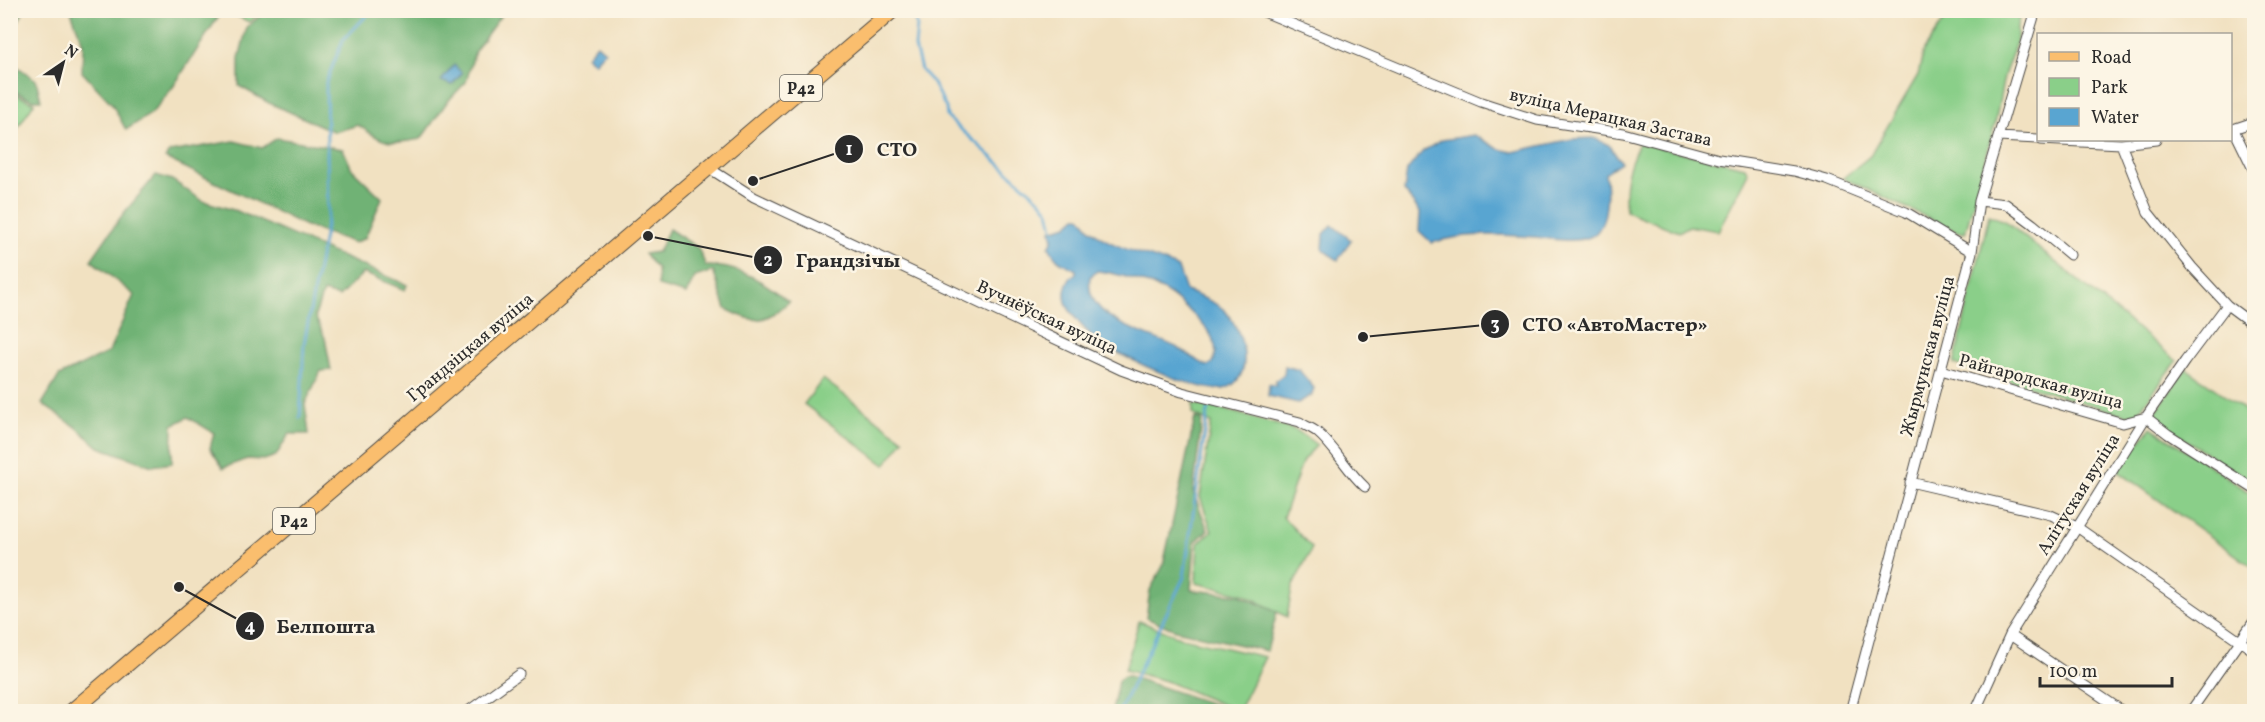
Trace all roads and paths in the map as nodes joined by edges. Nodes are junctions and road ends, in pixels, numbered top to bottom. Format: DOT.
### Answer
graph roads {
  1 [pos="893,10"];
  2 [pos="1259,10"];
  3 [pos="2036,10"];
  4 [pos="2254,123"];
  5 [pos="2232,130"];
  6 [pos="1998,137"];
  7 [pos="2037,139"];
  8 [pos="2072,141"];
  9 [pos="2147,141"];
  10 [pos="2121,144"];
  11 [pos="710,166"];
  12 [pos="2254,171"];
  13 [pos="1980,201"];
  14 [pos="1972,252"];
  15 [pos="2070,255"];
  16 [pos="2227,305"];
  17 [pos="2254,325"];
  18 [pos="1941,370"];
  19 [pos="2146,417"];
  20 [pos="1910,482"];
  21 [pos="1365,487"];
  22 [pos="2254,489"];
  23 [pos="2077,527"];
  24 [pos="2254,621"];
  25 [pos="2010,635"];
  26 [pos="2241,641"];
  27 [pos="2254,651"];
  28 [pos="519,674"];
  29 [pos="71,711"];
  30 [pos="466,711"];
  31 [pos="1850,711"];
  32 [pos="1976,711"];
  33 [pos="2124,711"];
  34 [pos="2190,711"];
  1 -- 11 [label="main road, Грандзіцкая вуліца / Р42"];
  2 -- 14 [label="street, вуліца Мерацкая Застава"];
  3 -- 6 [label="street, Жырмунская вуліца"];
  4 -- 5 [label="street"];
  5 -- 12 [label="street"];
  6 -- 7 [label="street"];
  6 -- 13 [label="street, Жырмунская вуліца"];
  8 -- 10 [label="street"];
  9 -- 10 [label="street"];
  10 -- 16 [label="street"];
  11 -- 21 [label="street, Вучнёўская вуліца"];
  11 -- 29 [label="main road, Грандзіцкая вуліца / Р42"];
  13 -- 14 [label="street, Жырмунская вуліца"];
  13 -- 15 [label="street"];
  14 -- 18 [label="street, Жырмунская вуліца"];
  16 -- 17 [label="street"];
  16 -- 19 [label="street, Алітуская вуліца"];
  18 -- 19 [label="street, Райгародская вуліца"];
  18 -- 20 [label="street, Жырмунская вуліца"];
  19 -- 22 [label="street, Райгародская вуліца"];
  19 -- 23 [label="street, Алітуская вуліца"];
  20 -- 23 [label="street"];
  20 -- 31 [label="street, Жырмунская вуліца"];
  23 -- 25 [label="street, Алітуская вуліца"];
  23 -- 26 [label="street"];
  24 -- 26 [label="street"];
  25 -- 32 [label="street, Алітуская вуліца"];
  25 -- 33 [label="street"];
  26 -- 27 [label="street"];
  26 -- 34 [label="street"];
  28 -- 30 [label="street"];
}
